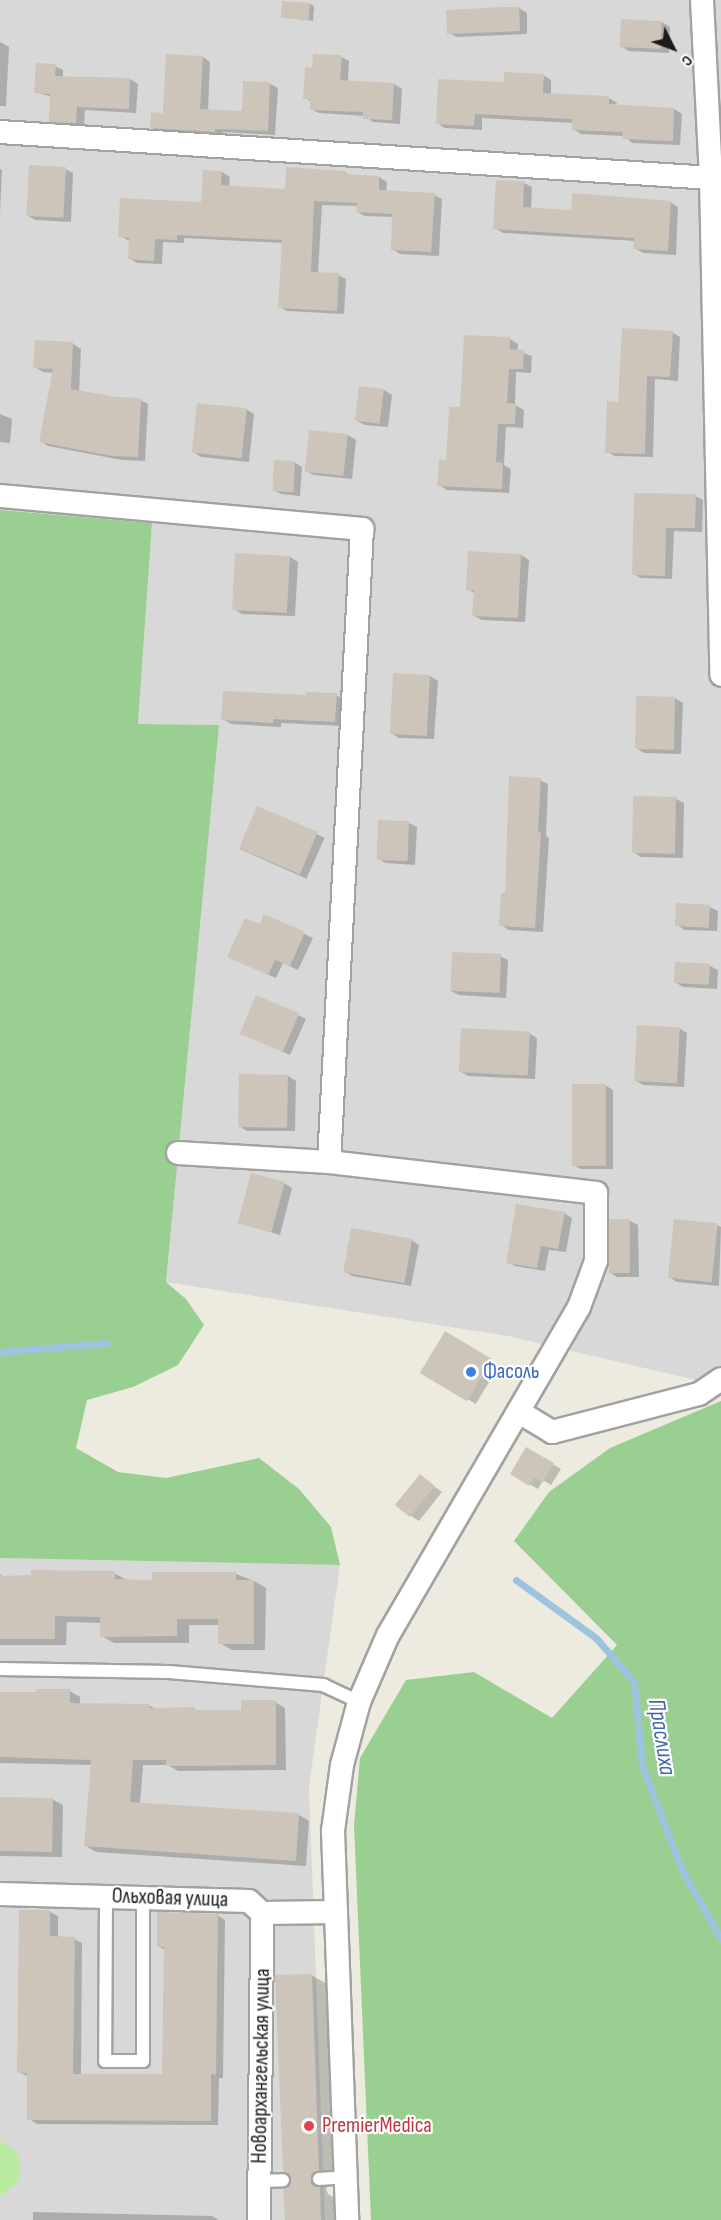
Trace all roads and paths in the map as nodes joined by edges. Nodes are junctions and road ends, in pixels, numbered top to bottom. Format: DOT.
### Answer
graph roads {
  1 [pos="702,0"];
  2 [pos="714,62"];
  3 [pos="0,132"];
  4 [pos="711,178"];
  5 [pos="718,315"];
  6 [pos="0,496"];
  7 [pos="720,615"];
  8 [pos="721,675"];
  9 [pos="178,1153"];
  10 [pos="329,1162"];
  11 [pos="721,1379"];
  12 [pos="519,1412"];
  13 [pos="0,1669"];
  14 [pos="360,1702"];
  15 [pos="0,1894"];
  16 [pos="106,1896"];
  17 [pos="143,1897"];
  18 [pos="262,1912"];
  19 [pos="336,1912"];
  20 [pos="345,2177"];
  21 [pos="319,2179"];
  22 [pos="283,2180"];
  23 [pos="260,2181"];
  24 [pos="259,2220"];
  25 [pos="347,2220"];
  1 -- 2 [label="street"];
  2 -- 4 [label="street"];
  3 -- 4 [label="street"];
  4 -- 5 [label="street"];
  5 -- 7 [label="street"];
  6 -- 10 [label="street"];
  7 -- 8 [label="street"];
  9 -- 10 [label="street"];
  10 -- 12 [label="street"];
  11 -- 12 [label="street"];
  12 -- 14 [label="street"];
  13 -- 14 [label="lane"];
  14 -- 19 [label="street"];
  15 -- 16 [label="street, Ольховая улица"];
  16 -- 17 [label="street, Ольховая улица"];
  16 -- 17 [label="lane"];
  17 -- 18 [label="street, Ольховая улица"];
  18 -- 19 [label="street, Ольховая улица"];
  18 -- 23 [label="street, Новоархангельская улица"];
  19 -- 20 [label="street"];
  20 -- 21 [label="lane"];
  20 -- 25 [label="street"];
  22 -- 23 [label="lane"];
  23 -- 24 [label="street, Новоархангельская улица"];
}
